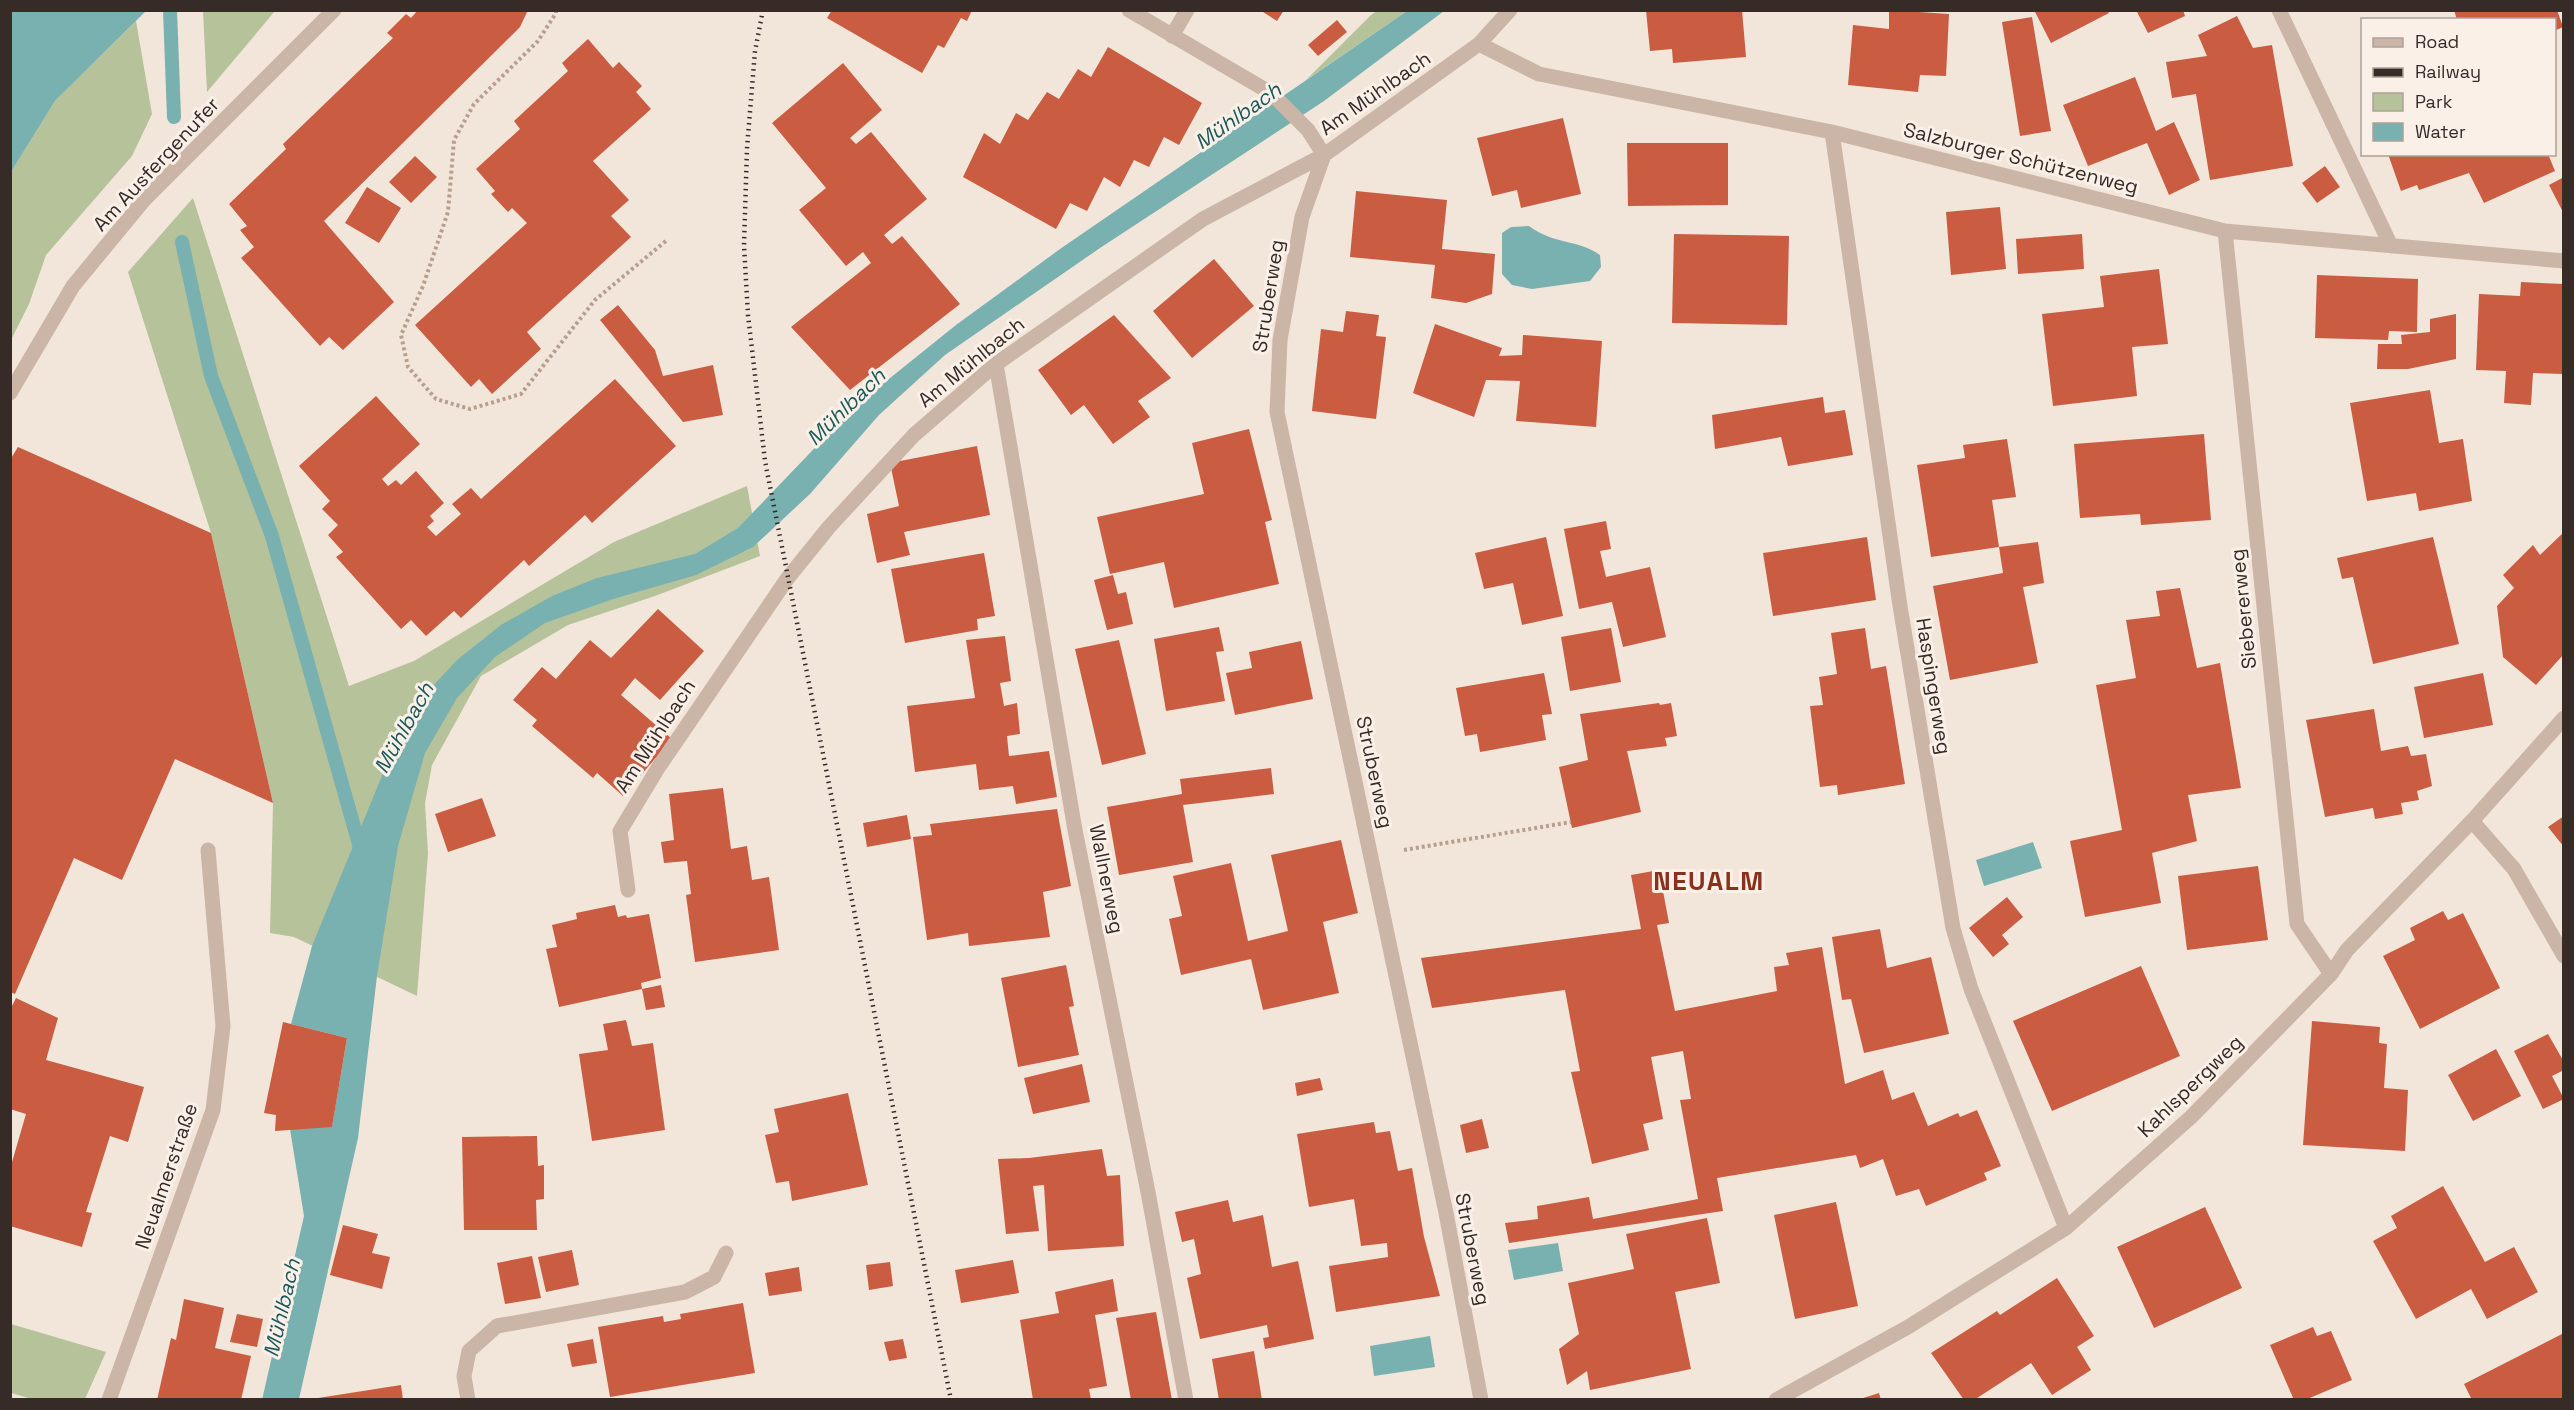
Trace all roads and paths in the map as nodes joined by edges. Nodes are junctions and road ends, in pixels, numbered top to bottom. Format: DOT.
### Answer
graph roads {
  1 [pos="334,10"];
  2 [pos="556,10"];
  3 [pos="1129,10"];
  4 [pos="1187,10"];
  5 [pos="1510,10"];
  6 [pos="2279,10"];
  7 [pos="1172,36"];
  8 [pos="1479,44"];
  9 [pos="1832,132"];
  10 [pos="1324,155"];
  11 [pos="2225,231"];
  12 [pos="667,240"];
  13 [pos="2391,246"];
  14 [pos="2564,261"];
  15 [pos="996,364"];
  16 [pos="10,393"];
  17 [pos="2564,718"];
  18 [pos="2472,820"];
  19 [pos="1571,822"];
  20 [pos="208,850"];
  21 [pos="1371,856"];
  22 [pos="628,890"];
  23 [pos="2564,957"];
  24 [pos="2331,974"];
  25 [pos="2066,1228"];
  26 [pos="726,1253"];
  27 [pos="109,1400"];
  28 [pos="468,1400"];
  29 [pos="1186,1400"];
  30 [pos="1481,1400"];
  31 [pos="1776,1400"];
  1 -- 16 [label="street, Am Ausfergenufer"];
  2 -- 12 [label="path"];
  3 -- 7 [label="street"];
  4 -- 7 [label="street"];
  5 -- 8 [label="street, Am Mühlbach"];
  6 -- 13 [label="street"];
  7 -- 10 [label="street"];
  8 -- 9 [label="street, Salzburger Schützenweg"];
  8 -- 10 [label="street, Am Mühlbach"];
  9 -- 11 [label="street, Salzburger Schützenweg"];
  9 -- 25 [label="street, Haspingerweg"];
  10 -- 15 [label="street, Am Mühlbach"];
  10 -- 21 [label="street, Struberweg"];
  11 -- 13 [label="street, Salzburger Schützenweg"];
  11 -- 24 [label="street, Siebererweg"];
  13 -- 14 [label="street, Salzburger Schützenweg"];
  15 -- 22 [label="street, Am Mühlbach"];
  15 -- 29 [label="street, Wallnerweg"];
  17 -- 18 [label="street, Kahlspergweg"];
  18 -- 23 [label="street"];
  18 -- 24 [label="street, Kahlspergweg"];
  19 -- 21 [label="path"];
  20 -- 27 [label="street, Neualmerstraße"];
  21 -- 30 [label="street, Struberweg"];
  24 -- 25 [label="street, Kahlspergweg"];
  25 -- 31 [label="street, Kahlspergweg"];
  26 -- 28 [label="street"];
}
